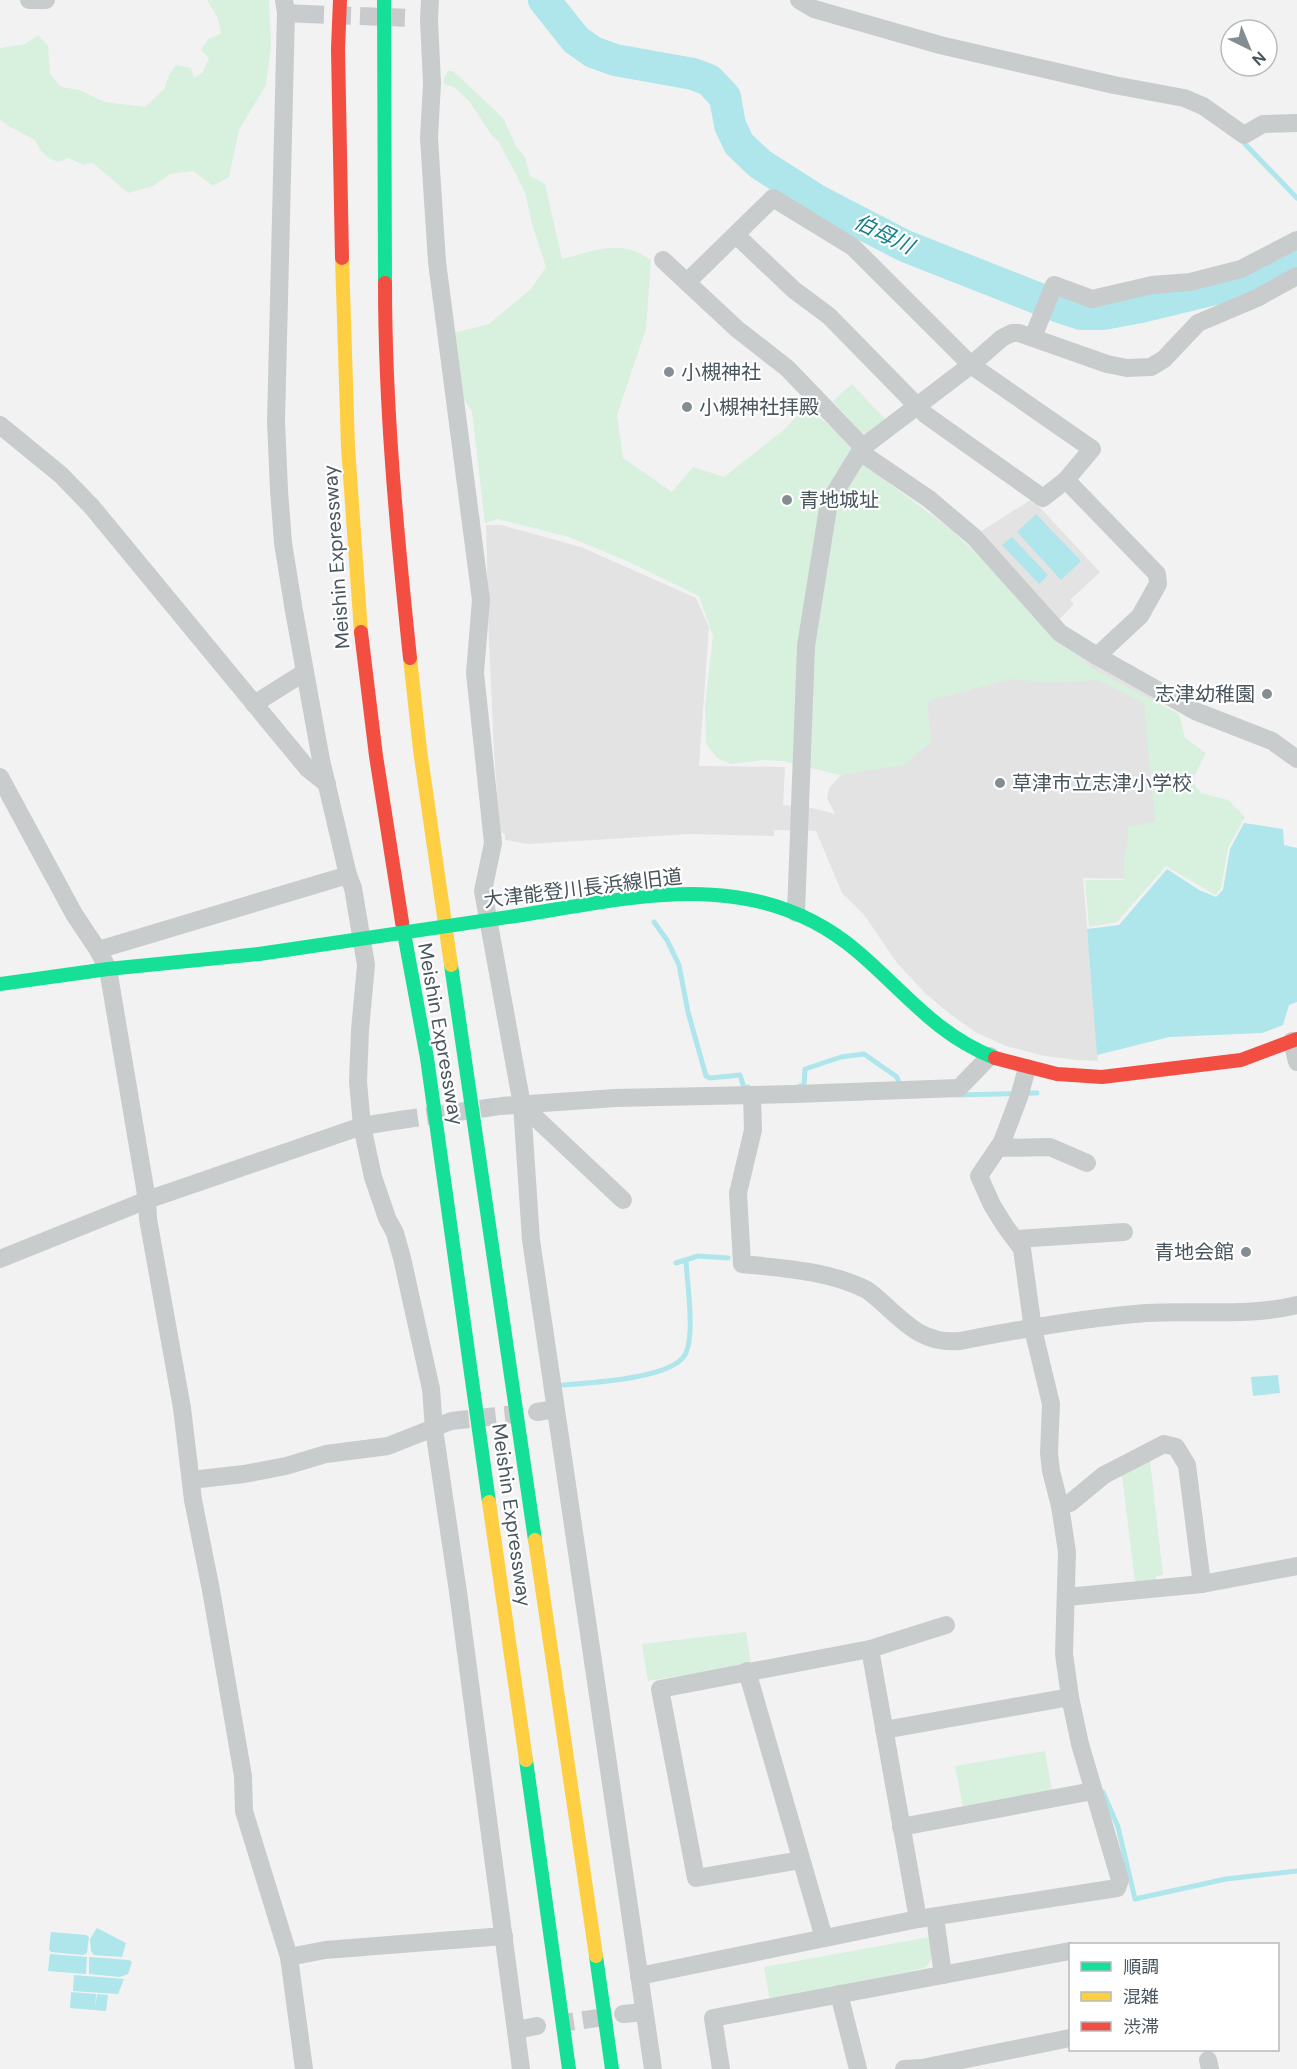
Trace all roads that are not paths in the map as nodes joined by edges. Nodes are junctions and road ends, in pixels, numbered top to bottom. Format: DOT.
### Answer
graph roads {
  1 [pos="30,0"];
  2 [pos="46,0"];
  3 [pos="340,0"];
  4 [pos="384,0"];
  5 [pos="430,0"];
  6 [pos="799,0"];
  7 [pos="285,7"];
  8 [pos="306,14"];
  9 [pos="1297,123"];
  10 [pos="736,235"];
  11 [pos="1297,240"];
  12 [pos="663,260"];
  13 [pos="1297,276"];
  14 [pos="687,282"];
  15 [pos="1033,338"];
  16 [pos="970,365"];
  17 [pos="918,405"];
  18 [pos="0,425"];
  19 [pos="862,449"];
  20 [pos="1066,480"];
  21 [pos="1097,656"];
  22 [pos="305,672"];
  23 [pos="254,704"];
  24 [pos="1297,759"];
  25 [pos="0,777"];
  26 [pos="327,784"];
  27 [pos="348,874"];
  28 [pos="796,913"];
  29 [pos="98,950"];
  30 [pos="108,969"];
  31 [pos="0,984"];
  32 [pos="1294,1040"];
  33 [pos="990,1056"];
  34 [pos="1297,1062"];
  35 [pos="1026,1068"];
  36 [pos="752,1095"];
  37 [pos="522,1105"];
  38 [pos="501,1106"];
  39 [pos="399,1120"];
  40 [pos="362,1126"];
  41 [pos="998,1148"];
  42 [pos="1086,1163"];
  43 [pos="147,1200"];
  44 [pos="623,1200"];
  45 [pos="1124,1233"];
  46 [pos="1016,1239"];
  47 [pos="0,1259"];
  48 [pos="1297,1305"];
  49 [pos="1033,1329"];
  50 [pos="555,1409"];
  51 [pos="537,1412"];
  52 [pos="452,1421"];
  53 [pos="434,1429"];
  54 [pos="191,1480"];
  55 [pos="1060,1506"];
  56 [pos="1297,1566"];
  57 [pos="1202,1584"];
  58 [pos="1067,1598"];
  59 [pos="946,1625"];
  60 [pos="870,1649"];
  61 [pos="747,1671"];
  62 [pos="1071,1697"];
  63 [pos="884,1730"];
  64 [pos="1094,1791"];
  65 [pos="902,1827"];
  66 [pos="801,1860"];
  67 [pos="927,1918"];
  68 [pos="504,1936"];
  69 [pos="824,1938"];
  70 [pos="1069,1951"];
  71 [pos="289,1957"];
  72 [pos="943,1975"];
  73 [pos="639,1976"];
  74 [pos="840,1994"];
  75 [pos="644,2012"];
  76 [pos="622,2014"];
  77 [pos="537,2026"];
  78 [pos="516,2030"];
  79 [pos="1069,2039"];
  80 [pos="969,2064"];
  81 [pos="304,2069"];
  82 [pos="521,2069"];
  83 [pos="569,2069"];
  84 [pos="612,2069"];
  85 [pos="653,2069"];
  86 [pos="721,2069"];
  87 [pos="858,2069"];
  88 [pos="904,2069"];
  1 -- 2 [label="street"];
  3 -- 83 [label="main road, Meishin Expressway"];
  4 -- 84 [label="main road, Meishin Expressway"];
  5 -- 37 [label="street"];
  6 -- 9 [label="street"];
  7 -- 8 [label="street"];
  7 -- 22 [label="street"];
  10 -- 14 [label="street"];
  10 -- 16 [label="street"];
  10 -- 17 [label="street"];
  11 -- 15 [label="street"];
  12 -- 14 [label="street"];
  13 -- 15 [label="street"];
  14 -- 19 [label="street"];
  15 -- 16 [label="street"];
  16 -- 17 [label="street"];
  16 -- 20 [label="street"];
  17 -- 19 [label="street"];
  17 -- 20 [label="street"];
  18 -- 23 [label="street"];
  19 -- 21 [label="street"];
  19 -- 28 [label="street"];
  20 -- 21 [label="street"];
  21 -- 24 [label="street"];
  22 -- 23 [label="street"];
  22 -- 26 [label="street"];
  23 -- 26 [label="street"];
  25 -- 29 [label="street"];
  26 -- 27 [label="street"];
  27 -- 29 [label="street"];
  27 -- 40 [label="street"];
  28 -- 30 [label="main road, 大津能登川長浜線旧道, bridge"];
  28 -- 33 [label="main road, 大津能登川長浜線旧道"];
  29 -- 30 [label="street"];
  30 -- 31 [label="main road, 大津能登川長浜線旧道"];
  30 -- 43 [label="street"];
  32 -- 34 [label="street"];
  32 -- 35 [label="main road, 大津能登川長浜線旧道"];
  33 -- 35 [label="main road, 大津能登川長浜線旧道"];
  33 -- 36 [label="street"];
  35 -- 41 [label="street"];
  36 -- 37 [label="street"];
  36 -- 49 [label="street"];
  37 -- 38 [label="street"];
  37 -- 44 [label="street"];
  37 -- 50 [label="street"];
  39 -- 40 [label="street"];
  40 -- 43 [label="street"];
  40 -- 53 [label="street"];
  41 -- 42 [label="street"];
  41 -- 46 [label="street"];
  43 -- 47 [label="street"];
  43 -- 54 [label="street"];
  45 -- 46 [label="street"];
  46 -- 49 [label="street"];
  48 -- 49 [label="street"];
  49 -- 55 [label="street"];
  50 -- 51 [label="street"];
  50 -- 73 [label="street"];
  52 -- 53 [label="street"];
  53 -- 54 [label="street"];
  53 -- 68 [label="street"];
  54 -- 71 [label="street"];
  55 -- 57 [label="street"];
  55 -- 58 [label="street"];
  56 -- 57 [label="street"];
  57 -- 58 [label="street"];
  58 -- 62 [label="street"];
  59 -- 60 [label="street"];
  60 -- 61 [label="street"];
  60 -- 63 [label="street"];
  61 -- 66 [label="street"];
  61 -- 66 [label="street"];
  62 -- 63 [label="street"];
  62 -- 64 [label="street"];
  63 -- 65 [label="street"];
  64 -- 65 [label="street"];
  64 -- 67 [label="street"];
  65 -- 67 [label="street"];
  66 -- 69 [label="street"];
  67 -- 69 [label="street"];
  67 -- 72 [label="street"];
  68 -- 71 [label="street"];
  68 -- 78 [label="street"];
  69 -- 73 [label="street"];
  70 -- 72 [label="street"];
  71 -- 81 [label="street"];
  72 -- 74 [label="street"];
  73 -- 75 [label="street"];
  74 -- 86 [label="street"];
  74 -- 87 [label="street"];
  75 -- 76 [label="street"];
  75 -- 85 [label="street"];
  77 -- 78 [label="street"];
  78 -- 82 [label="street"];
  79 -- 80 [label="street"];
  80 -- 88 [label="street"];
}
